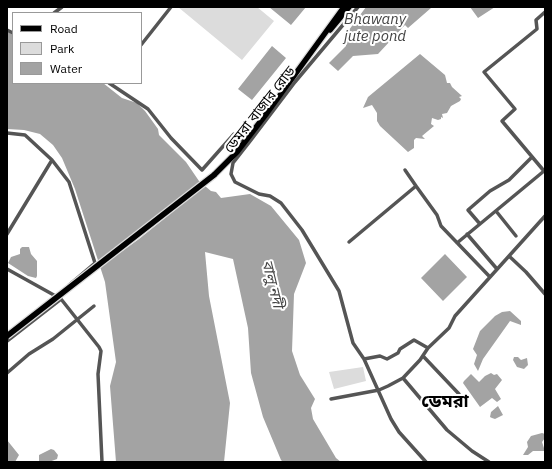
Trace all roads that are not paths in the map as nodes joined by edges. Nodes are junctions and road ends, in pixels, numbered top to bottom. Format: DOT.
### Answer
graph roads {
  1 [pos="170,7"];
  2 [pos="339,7"];
  3 [pos="344,7"];
  4 [pos="350,7"];
  5 [pos="358,7"];
  6 [pos="545,12"];
  7 [pos="332,22"];
  8 [pos="320,41"];
  9 [pos="142,44"];
  10 [pos="112,84"];
  11 [pos="7,133"];
  12 [pos="242,140"];
  13 [pos="532,157"];
  14 [pos="52,160"];
  15 [pos="405,170"];
  16 [pos="416,186"];
  17 [pos="496,211"];
  18 [pos="545,216"];
  19 [pos="480,224"];
  20 [pos="7,234"];
  21 [pos="467,234"];
  22 [pos="516,236"];
  23 [pos="349,242"];
  24 [pos="457,243"];
  25 [pos="509,256"];
  26 [pos="7,269"];
  27 [pos="497,269"];
  28 [pos="490,277"];
  29 [pos="545,294"];
  30 [pos="56,296"];
  31 [pos="62,298"];
  32 [pos="94,306"];
  33 [pos="77,320"];
  34 [pos="7,336"];
  35 [pos="7,341"];
  36 [pos="428,348"];
  37 [pos="423,356"];
  38 [pos="364,359"];
  39 [pos="7,373"];
  40 [pos="403,378"];
  41 [pos="379,390"];
  42 [pos="459,394"];
  43 [pos="331,399"];
  44 [pos="102,462"];
  45 [pos="426,462"];
  46 [pos="490,462"];
  1 -- 9 [label="street"];
  2 -- 7 [label="main road"];
  3 -- 7 [label="main road"];
  4 -- 8 [label="main road"];
  5 -- 38 [label="street, ডেমরা বাজার রোড"];
  6 -- 13 [label="street"];
  7 -- 8 [label="main road"];
  8 -- 34 [label="main road, bridge"];
  10 -- 12 [label="street"];
  11 -- 14 [label="street"];
  13 -- 17 [label="street"];
  13 -- 19 [label="street"];
  14 -- 20 [label="street"];
  14 -- 30 [label="street"];
  15 -- 16 [label="street"];
  16 -- 23 [label="street"];
  16 -- 24 [label="street"];
  17 -- 19 [label="street"];
  17 -- 22 [label="street"];
  18 -- 25 [label="street"];
  19 -- 21 [label="street"];
  21 -- 24 [label="street"];
  21 -- 27 [label="street"];
  24 -- 28 [label="street"];
  25 -- 27 [label="street"];
  25 -- 29 [label="street"];
  26 -- 30 [label="street"];
  27 -- 28 [label="street"];
  28 -- 36 [label="street"];
  30 -- 31 [label="street"];
  31 -- 33 [label="street"];
  31 -- 35 [label="street"];
  32 -- 33 [label="street"];
  33 -- 39 [label="street"];
  33 -- 44 [label="street"];
  36 -- 37 [label="street"];
  36 -- 38 [label="street"];
  37 -- 40 [label="street"];
  37 -- 42 [label="street"];
  38 -- 41 [label="street, ডেমরা বাজার রোড"];
  40 -- 41 [label="street"];
  40 -- 46 [label="street"];
  41 -- 43 [label="street"];
  41 -- 45 [label="street, ডেমরা বাজার রোড"];
}
